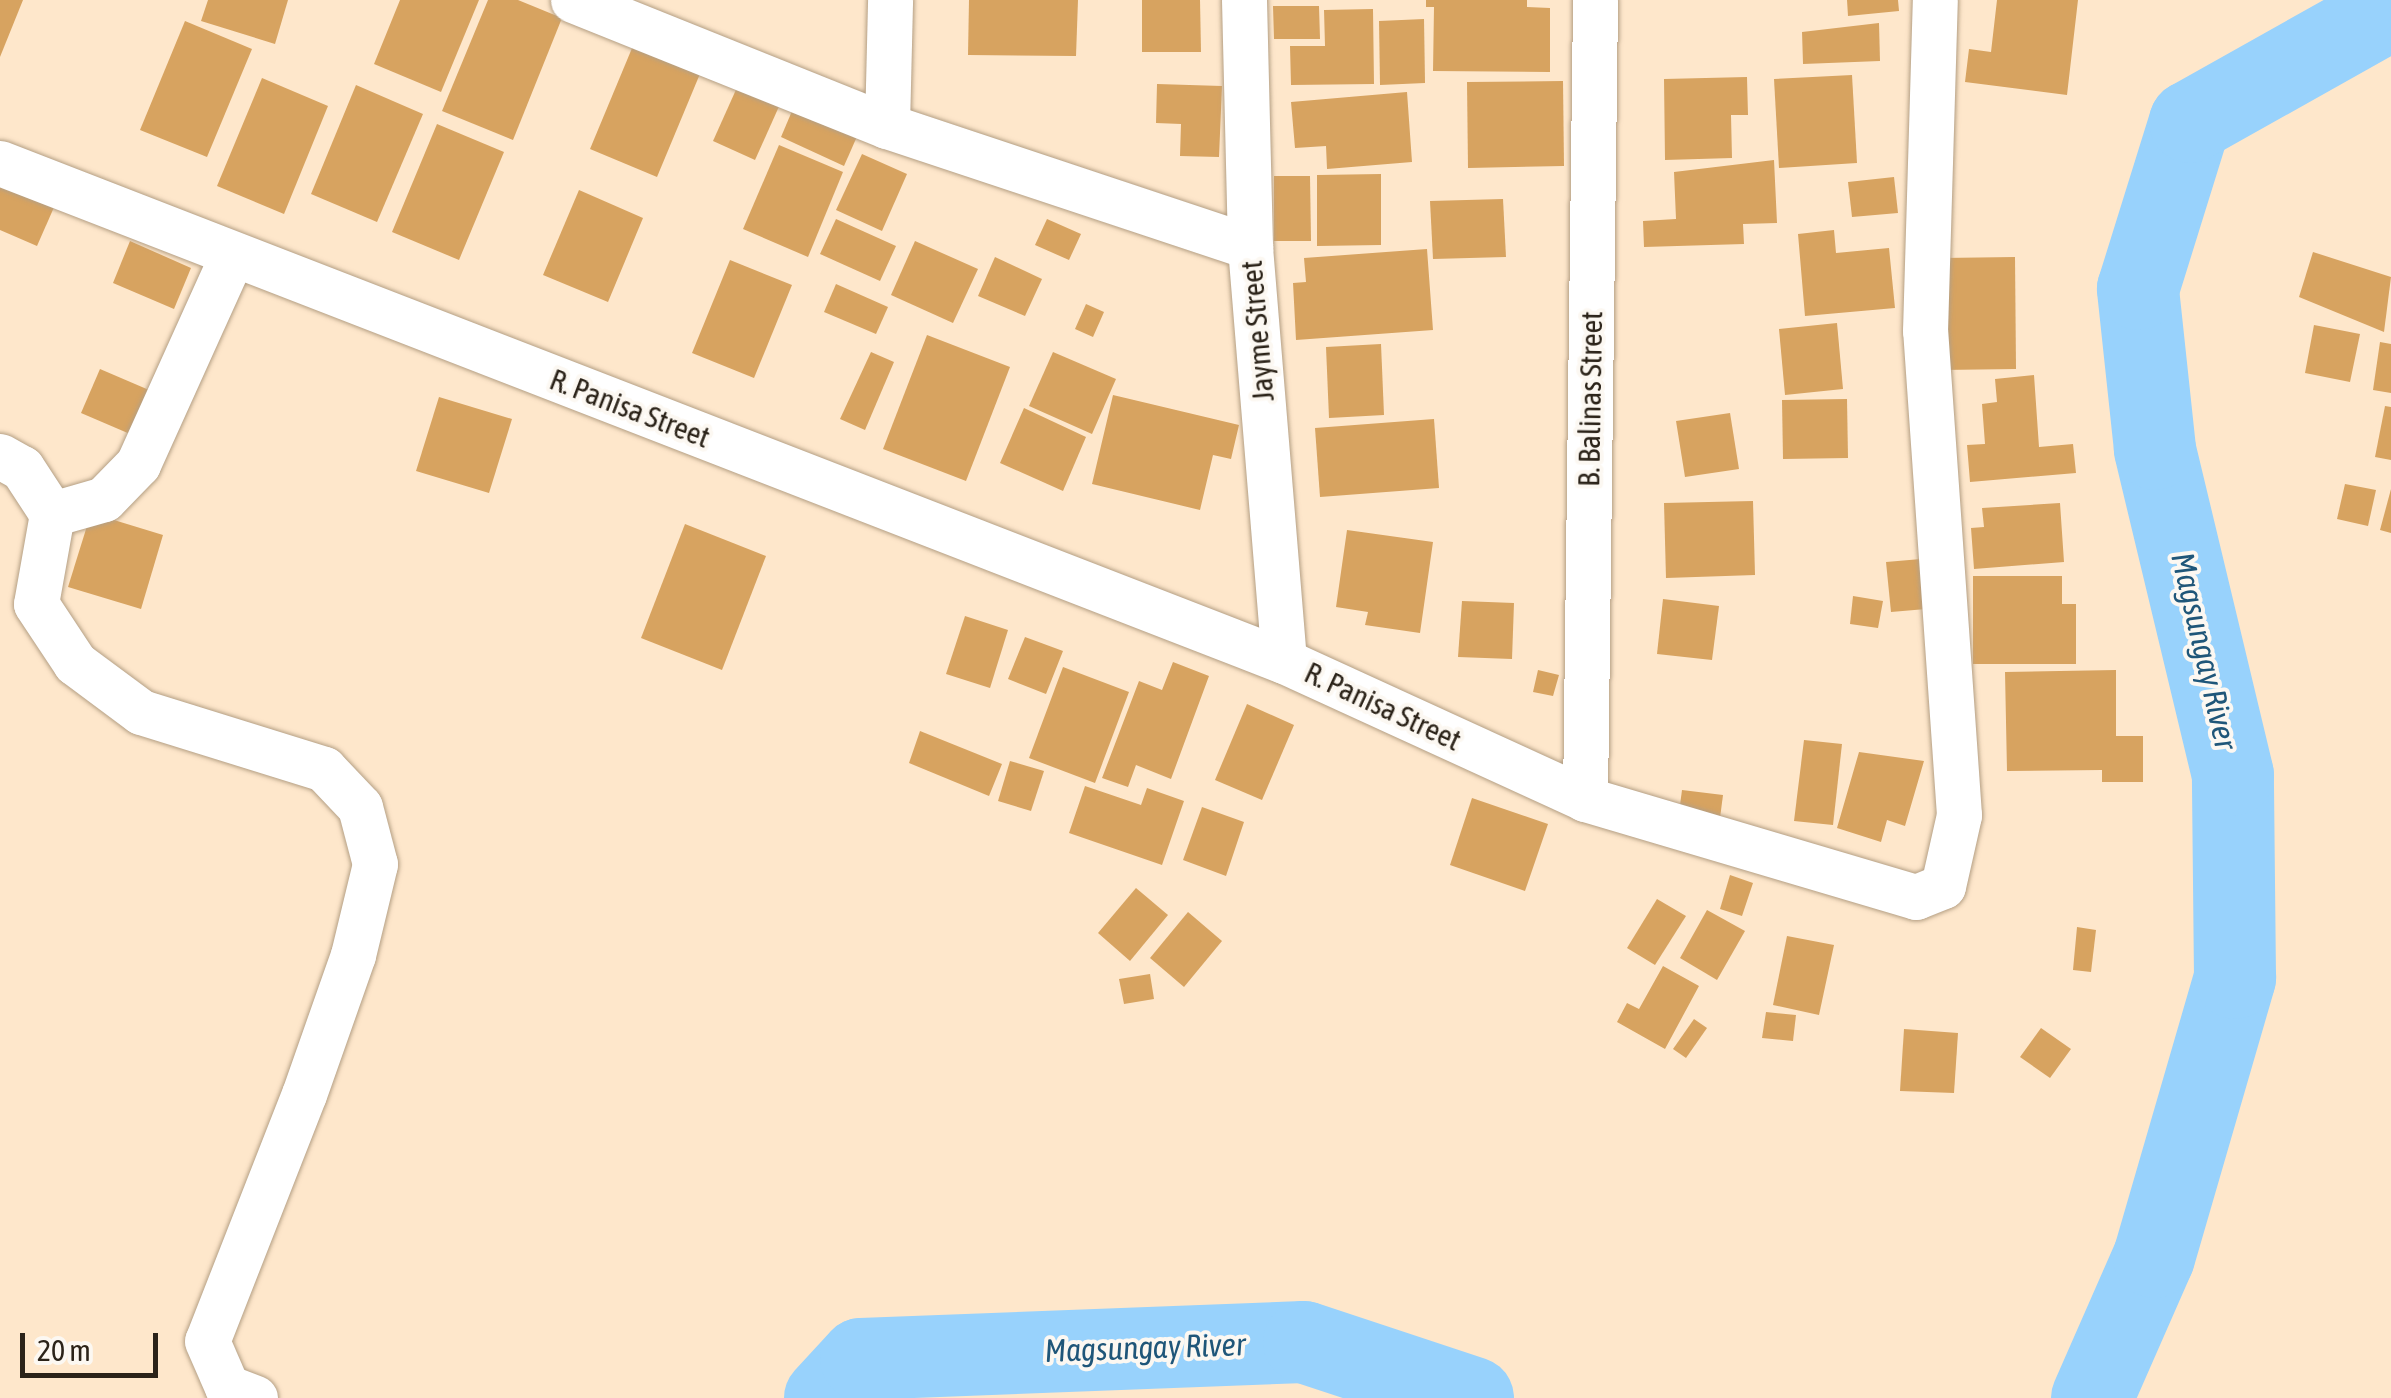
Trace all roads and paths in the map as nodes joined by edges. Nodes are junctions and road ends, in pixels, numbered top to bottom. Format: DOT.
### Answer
graph roads {
  1 [pos="573,0"];
  2 [pos="890,0"];
  3 [pos="1244,0"];
  4 [pos="1595,0"];
  5 [pos="1935,0"];
  6 [pos="887,126"];
  7 [pos="0,163"];
  8 [pos="1250,247"];
  9 [pos="233,254"];
  10 [pos="0,456"];
  11 [pos="52,514"];
  12 [pos="1284,661"];
  13 [pos="1585,798"];
  14 [pos="255,1398"];
  1 -- 6 [label="street"];
  2 -- 6 [label="street"];
  3 -- 8 [label="street, Jayme Street"];
  4 -- 13 [label="street, B. Balinas Street"];
  5 -- 13 [label="street, R. Panisa Street"];
  6 -- 8 [label="street"];
  7 -- 9 [label="street, R. Panisa Street"];
  8 -- 12 [label="street, Jayme Street"];
  9 -- 11 [label="street"];
  9 -- 12 [label="street, R. Panisa Street"];
  10 -- 11 [label="street"];
  11 -- 14 [label="street"];
  12 -- 13 [label="street, R. Panisa Street"];
}
